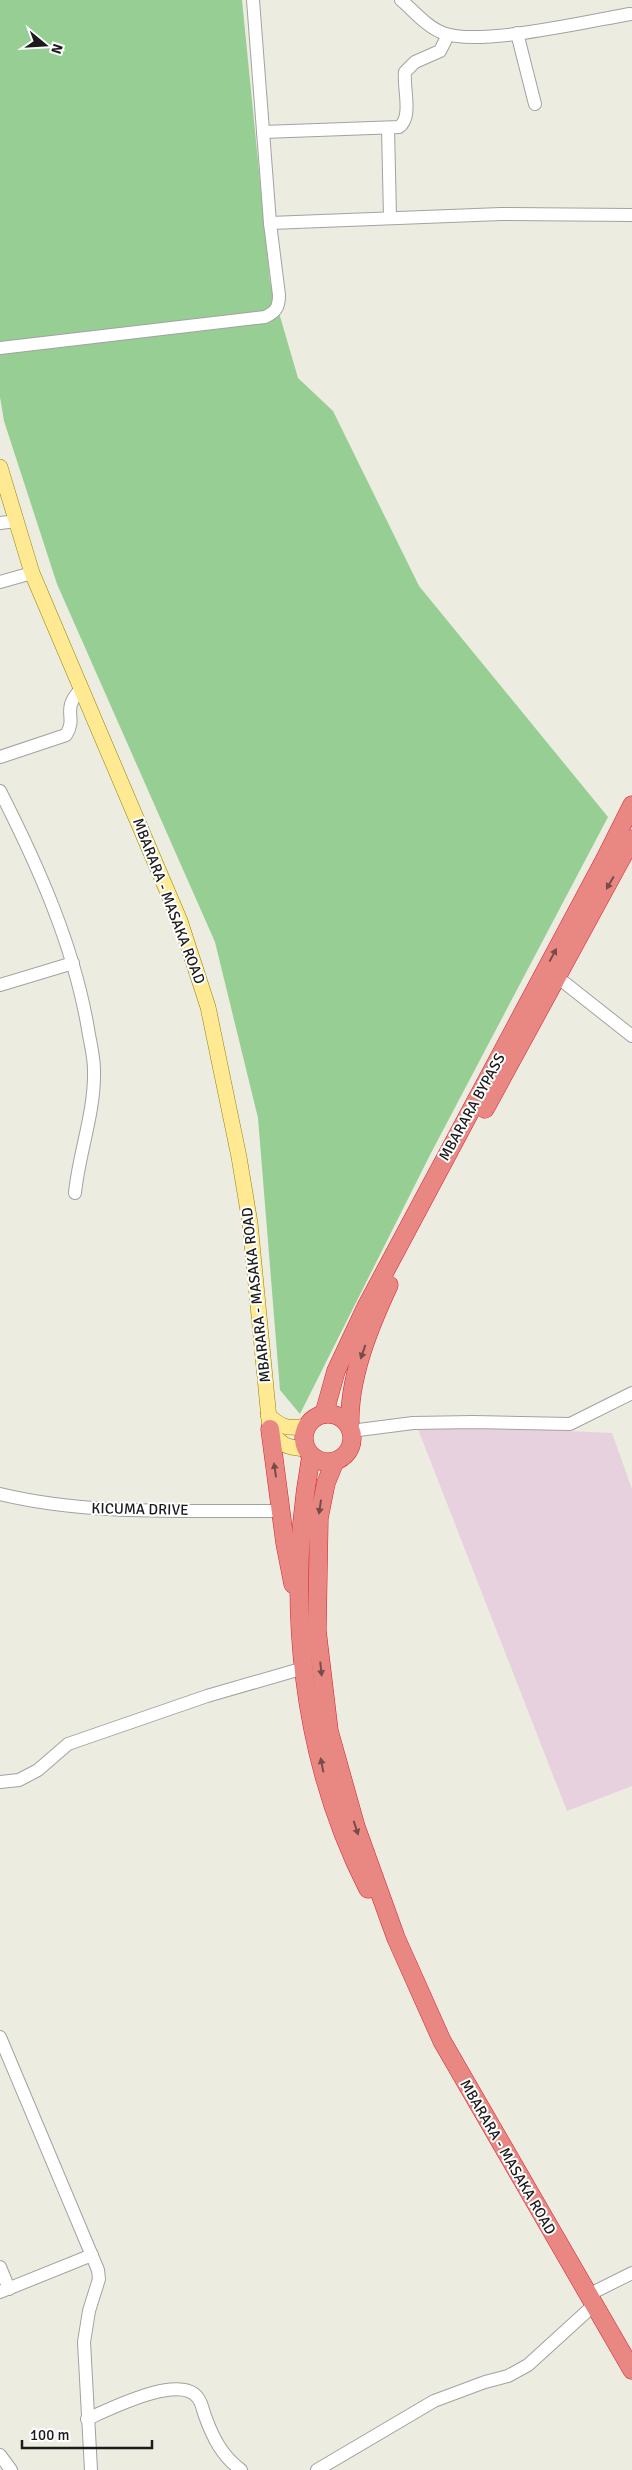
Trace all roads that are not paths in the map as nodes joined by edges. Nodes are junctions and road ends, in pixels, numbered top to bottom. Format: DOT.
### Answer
graph roads {
  1 [pos="253,0"];
  2 [pos="401,0"];
  3 [pos="630,14"];
  4 [pos="517,33"];
  5 [pos="448,34"];
  6 [pos="535,104"];
  7 [pos="388,128"];
  8 [pos="263,132"];
  9 [pos="632,215"];
  10 [pos="390,218"];
  11 [pos="270,223"];
  12 [pos="0,348"];
  13 [pos="0,467"];
  14 [pos="16,521"];
  15 [pos="0,523"];
  16 [pos="32,572"];
  17 [pos="0,582"];
  18 [pos="82,689"];
  19 [pos="0,757"];
  20 [pos="0,791"];
  21 [pos="632,805"];
  22 [pos="632,839"];
  23 [pos="73,963"];
  24 [pos="556,976"];
  25 [pos="0,985"];
  26 [pos="632,1036"];
  27 [pos="75,1194"];
  28 [pos="632,1393"];
  29 [pos="324,1414"];
  30 [pos="269,1422"];
  31 [pos="307,1426"];
  32 [pos="350,1429"];
  33 [pos="309,1452"];
  34 [pos="335,1461"];
  35 [pos="0,1494"];
  36 [pos="281,1511"];
  37 [pos="293,1543"];
  38 [pos="304,1668"];
  39 [pos="0,1782"];
  40 [pos="396,1938"];
  41 [pos="0,2037"];
  42 [pos="92,2255"];
  43 [pos="0,2267"];
  44 [pos="632,2273"];
  45 [pos="5,2291"];
  46 [pos="592,2299"];
  47 [pos="632,2370"];
  48 [pos="87,2419"];
  49 [pos="0,2455"];
  50 [pos="11,2470"];
  51 [pos="90,2470"];
  52 [pos="241,2470"];
  53 [pos="317,2470"];
  1 -- 8 [label="street"];
  2 -- 5 [label="street"];
  3 -- 4 [label="street"];
  4 -- 5 [label="street"];
  4 -- 6 [label="street"];
  5 -- 7 [label="street"];
  7 -- 8 [label="street"];
  7 -- 10 [label="street"];
  8 -- 11 [label="street"];
  9 -- 10 [label="street"];
  10 -- 11 [label="street"];
  11 -- 12 [label="street"];
  13 -- 14 [label="main road, MBARARA - MASAKA ROAD"];
  14 -- 15 [label="street"];
  14 -- 16 [label="main road, MBARARA - MASAKA ROAD"];
  16 -- 17 [label="street"];
  16 -- 18 [label="main road, MBARARA - MASAKA ROAD"];
  18 -- 19 [label="street"];
  18 -- 30 [label="main road, MBARARA - MASAKA ROAD"];
  20 -- 23 [label="street"];
  29 -- 21 [label="highway, MBARARA BYPASS, one-way"];
  22 -- 24 [label="highway, MBARARA BYPASS, one-way"];
  23 -- 25 [label="street"];
  23 -- 27 [label="street"];
  24 -- 26 [label="street"];
  24 -- 32 [label="highway, MBARARA BYPASS, one-way"];
  28 -- 32 [label="street"];
  29 -- 31 [label="highway"];
  29 -- 32 [label="highway"];
  30 -- 31 [label="main road"];
  30 -- 33 [label="main road"];
  36 -- 30 [label="highway, one-way"];
  31 -- 33 [label="highway"];
  32 -- 34 [label="highway"];
  33 -- 34 [label="highway"];
  33 -- 37 [label="highway"];
  34 -- 40 [label="highway, MBARARA - MASAKA ROAD, one-way"];
  35 -- 36 [label="street, KICUMA DRIVE"];
  36 -- 37 [label="highway"];
  37 -- 38 [label="highway, MBARARA - MASAKA ROAD"];
  38 -- 39 [label="street"];
  40 -- 38 [label="highway, MBARARA - MASAKA ROAD, one-way"];
  40 -- 46 [label="highway, MBARARA - MASAKA ROAD"];
  41 -- 42 [label="street"];
  42 -- 45 [label="street"];
  42 -- 48 [label="street"];
  43 -- 45 [label="street"];
  44 -- 46 [label="street"];
  46 -- 47 [label="highway, MBARARA - MASAKA ROAD"];
  46 -- 53 [label="street"];
  48 -- 51 [label="street"];
  48 -- 52 [label="street"];
  49 -- 50 [label="street"];
}
